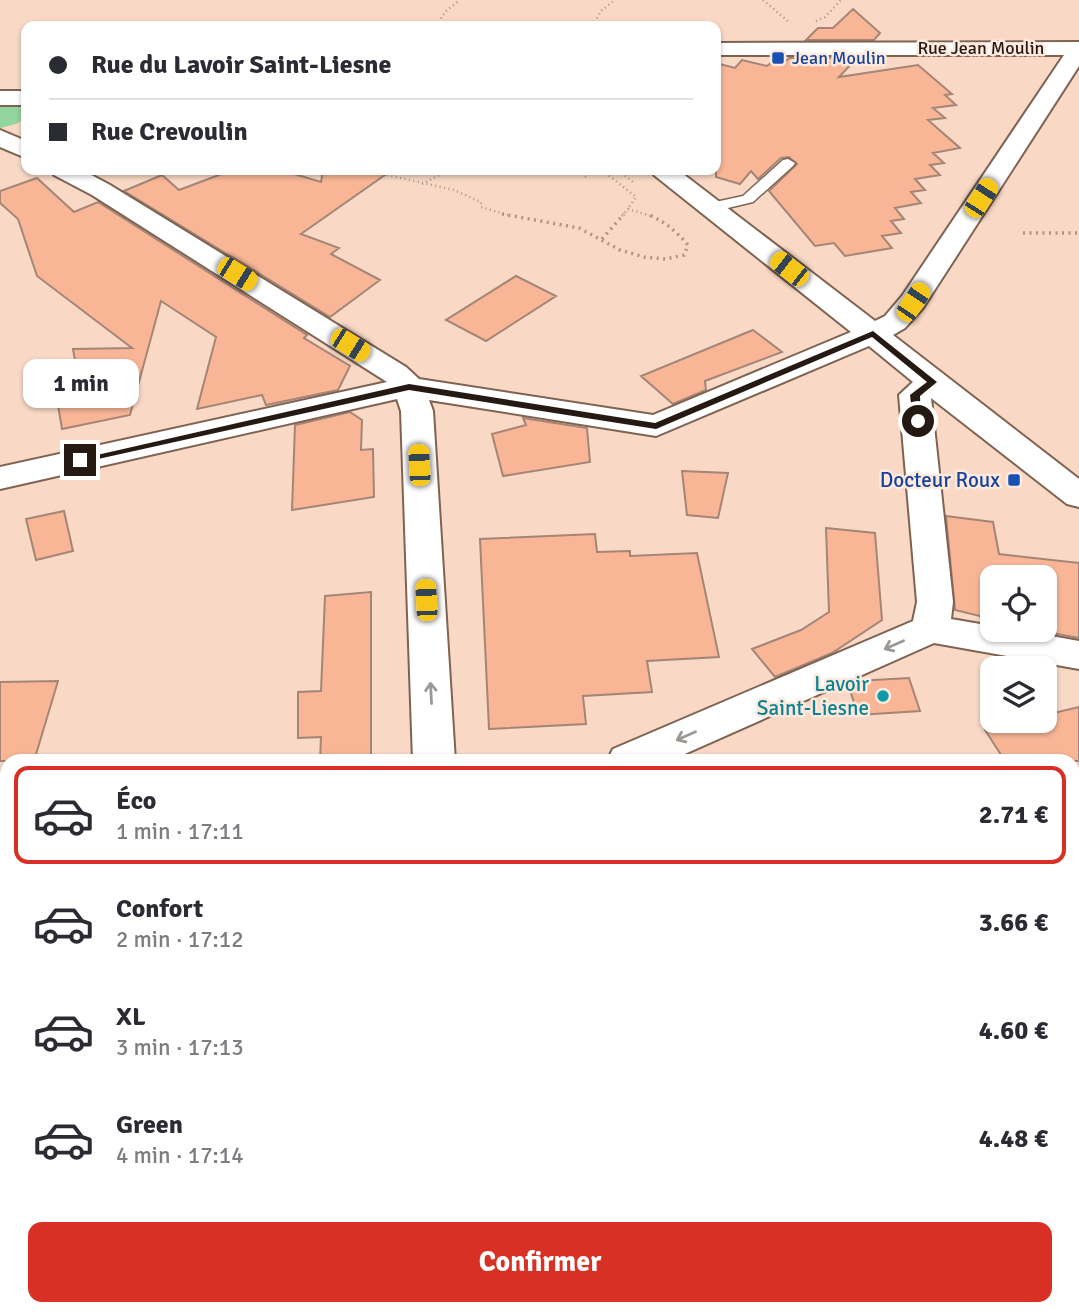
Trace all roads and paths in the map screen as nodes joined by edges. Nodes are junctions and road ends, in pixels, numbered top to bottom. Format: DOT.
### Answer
graph roads {
  1 [pos="460,0"];
  2 [pos="615,0"];
  3 [pos="763,0"];
  4 [pos="841,0"];
  5 [pos="439,21"];
  6 [pos="595,21"];
  7 [pos="814,22"];
  8 [pos="794,31"];
  9 [pos="721,49"];
  10 [pos="1079,49"];
  11 [pos="0,98"];
  12 [pos="21,98"];
  13 [pos="21,129"];
  14 [pos="0,135"];
  15 [pos="21,148"];
  16 [pos="788,163"];
  17 [pos="72,175"];
  18 [pos="84,175"];
  19 [pos="385,175"];
  20 [pos="439,175"];
  21 [pos="588,175"];
  22 [pos="608,175"];
  23 [pos="669,175"];
  24 [pos="585,177"];
  25 [pos="421,184"];
  26 [pos="101,190"];
  27 [pos="711,207"];
  28 [pos="628,209"];
  29 [pos="1023,233"];
  30 [pos="1079,233"];
  31 [pos="602,239"];
  32 [pos="873,334"];
  33 [pos="933,382"];
  34 [pos="409,387"];
  35 [pos="0,478"];
  36 [pos="1079,496"];
  37 [pos="931,629"];
  38 [pos="1079,655"];
  39 [pos="434,754"];
  40 [pos="644,754"];
  1 -- 5 [label="path"];
  2 -- 6 [label="path"];
  3 -- 8 [label="path"];
  4 -- 7 [label="path"];
  9 -- 10 [label="street, Rue Jean Moulin"];
  10 -- 32 [label="street"];
  11 -- 12 [label="street"];
  13 -- 14 [label="street"];
  14 -- 15 [label="street"];
  16 -- 27 [label="lane"];
  17 -- 26 [label="street"];
  18 -- 26 [label="street"];
  19 -- 25 [label="path"];
  20 -- 25 [label="path"];
  21 -- 24 [label="path"];
  22 -- 28 [label="path"];
  23 -- 27 [label="street"];
  25 -- 31 [label="path"];
  26 -- 34 [label="street"];
  27 -- 32 [label="street"];
  28 -- 31 [label="path"];
  28 -- 31 [label="path"];
  29 -- 30 [label="path"];
  32 -- 33 [label="street"];
  32 -- 34 [label="street"];
  33 -- 36 [label="street"];
  33 -- 37 [label="street"];
  34 -- 35 [label="street"];
  39 -- 34 [label="street, one-way"];
  37 -- 38 [label="street"];
  37 -- 40 [label="street, one-way"];
}
